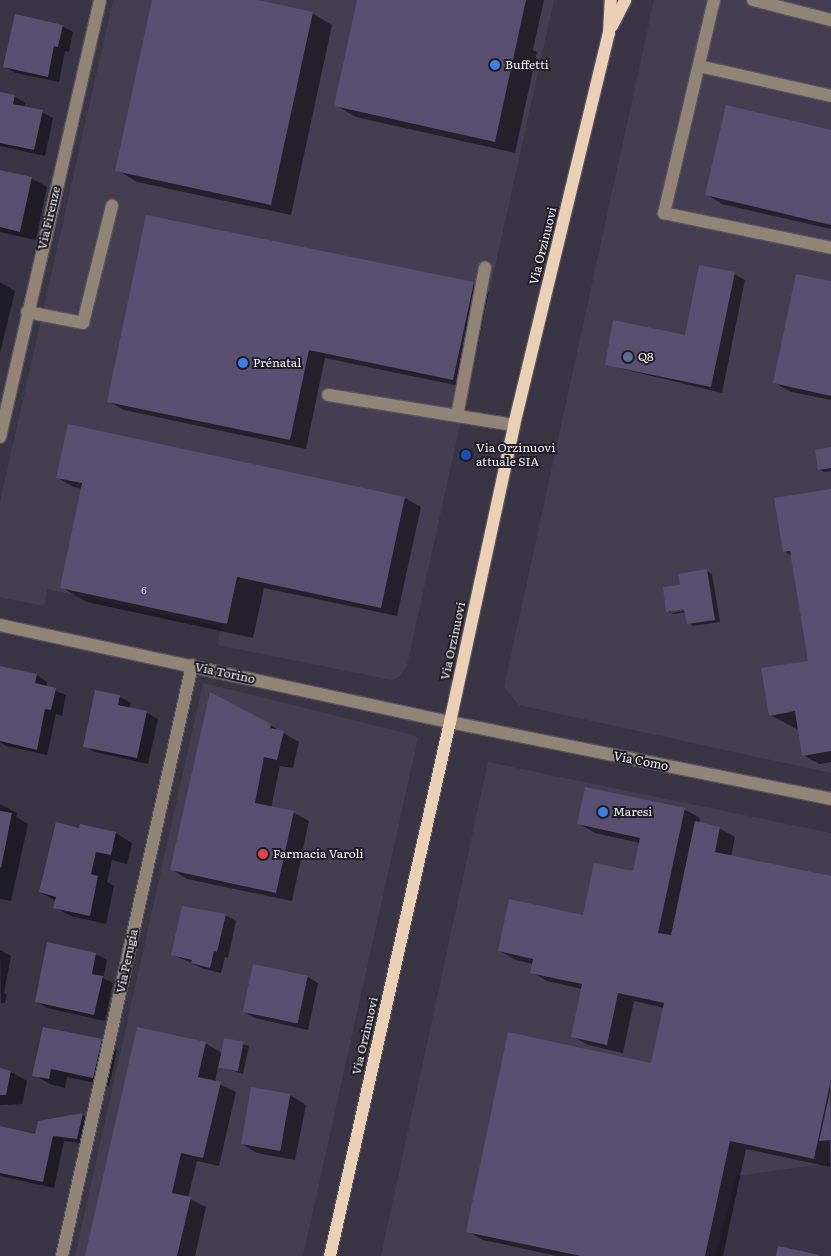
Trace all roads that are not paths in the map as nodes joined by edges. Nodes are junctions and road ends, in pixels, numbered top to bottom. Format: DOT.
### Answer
graph roads {
  1 [pos="100,0"];
  2 [pos="611,0"];
  3 [pos="625,0"];
  4 [pos="714,0"];
  5 [pos="753,0"];
  6 [pos="831,20"];
  7 [pos="609,33"];
  8 [pos="699,66"];
  9 [pos="831,96"];
  10 [pos="112,206"];
  11 [pos="831,248"];
  12 [pos="484,268"];
  13 [pos="27,312"];
  14 [pos="328,395"];
  15 [pos="457,416"];
  16 [pos="514,425"];
  17 [pos="0,437"];
  18 [pos="0,624"];
  19 [pos="192,665"];
  20 [pos="450,722"];
  21 [pos="831,799"];
  22 [pos="62,1256"];
  23 [pos="330,1256"];
  1 -- 13 [label="street, Via Firenze"];
  2 -- 7 [label="main road, Via Orzinuovi"];
  3 -- 7 [label="main road, Via Orzinuovi"];
  4 -- 8 [label="street"];
  5 -- 6 [label="street"];
  7 -- 16 [label="main road, Via Orzinuovi"];
  8 -- 9 [label="street"];
  8 -- 11 [label="street"];
  10 -- 13 [label="street"];
  12 -- 15 [label="street"];
  13 -- 17 [label="street, Via Firenze"];
  14 -- 15 [label="street"];
  15 -- 16 [label="street"];
  16 -- 20 [label="main road, Via Orzinuovi"];
  18 -- 19 [label="street, Via Torino"];
  19 -- 20 [label="street, Via Torino"];
  19 -- 22 [label="street, Via Perugia"];
  20 -- 21 [label="street, Via Como"];
  20 -- 23 [label="main road, Via Orzinuovi"];
}
